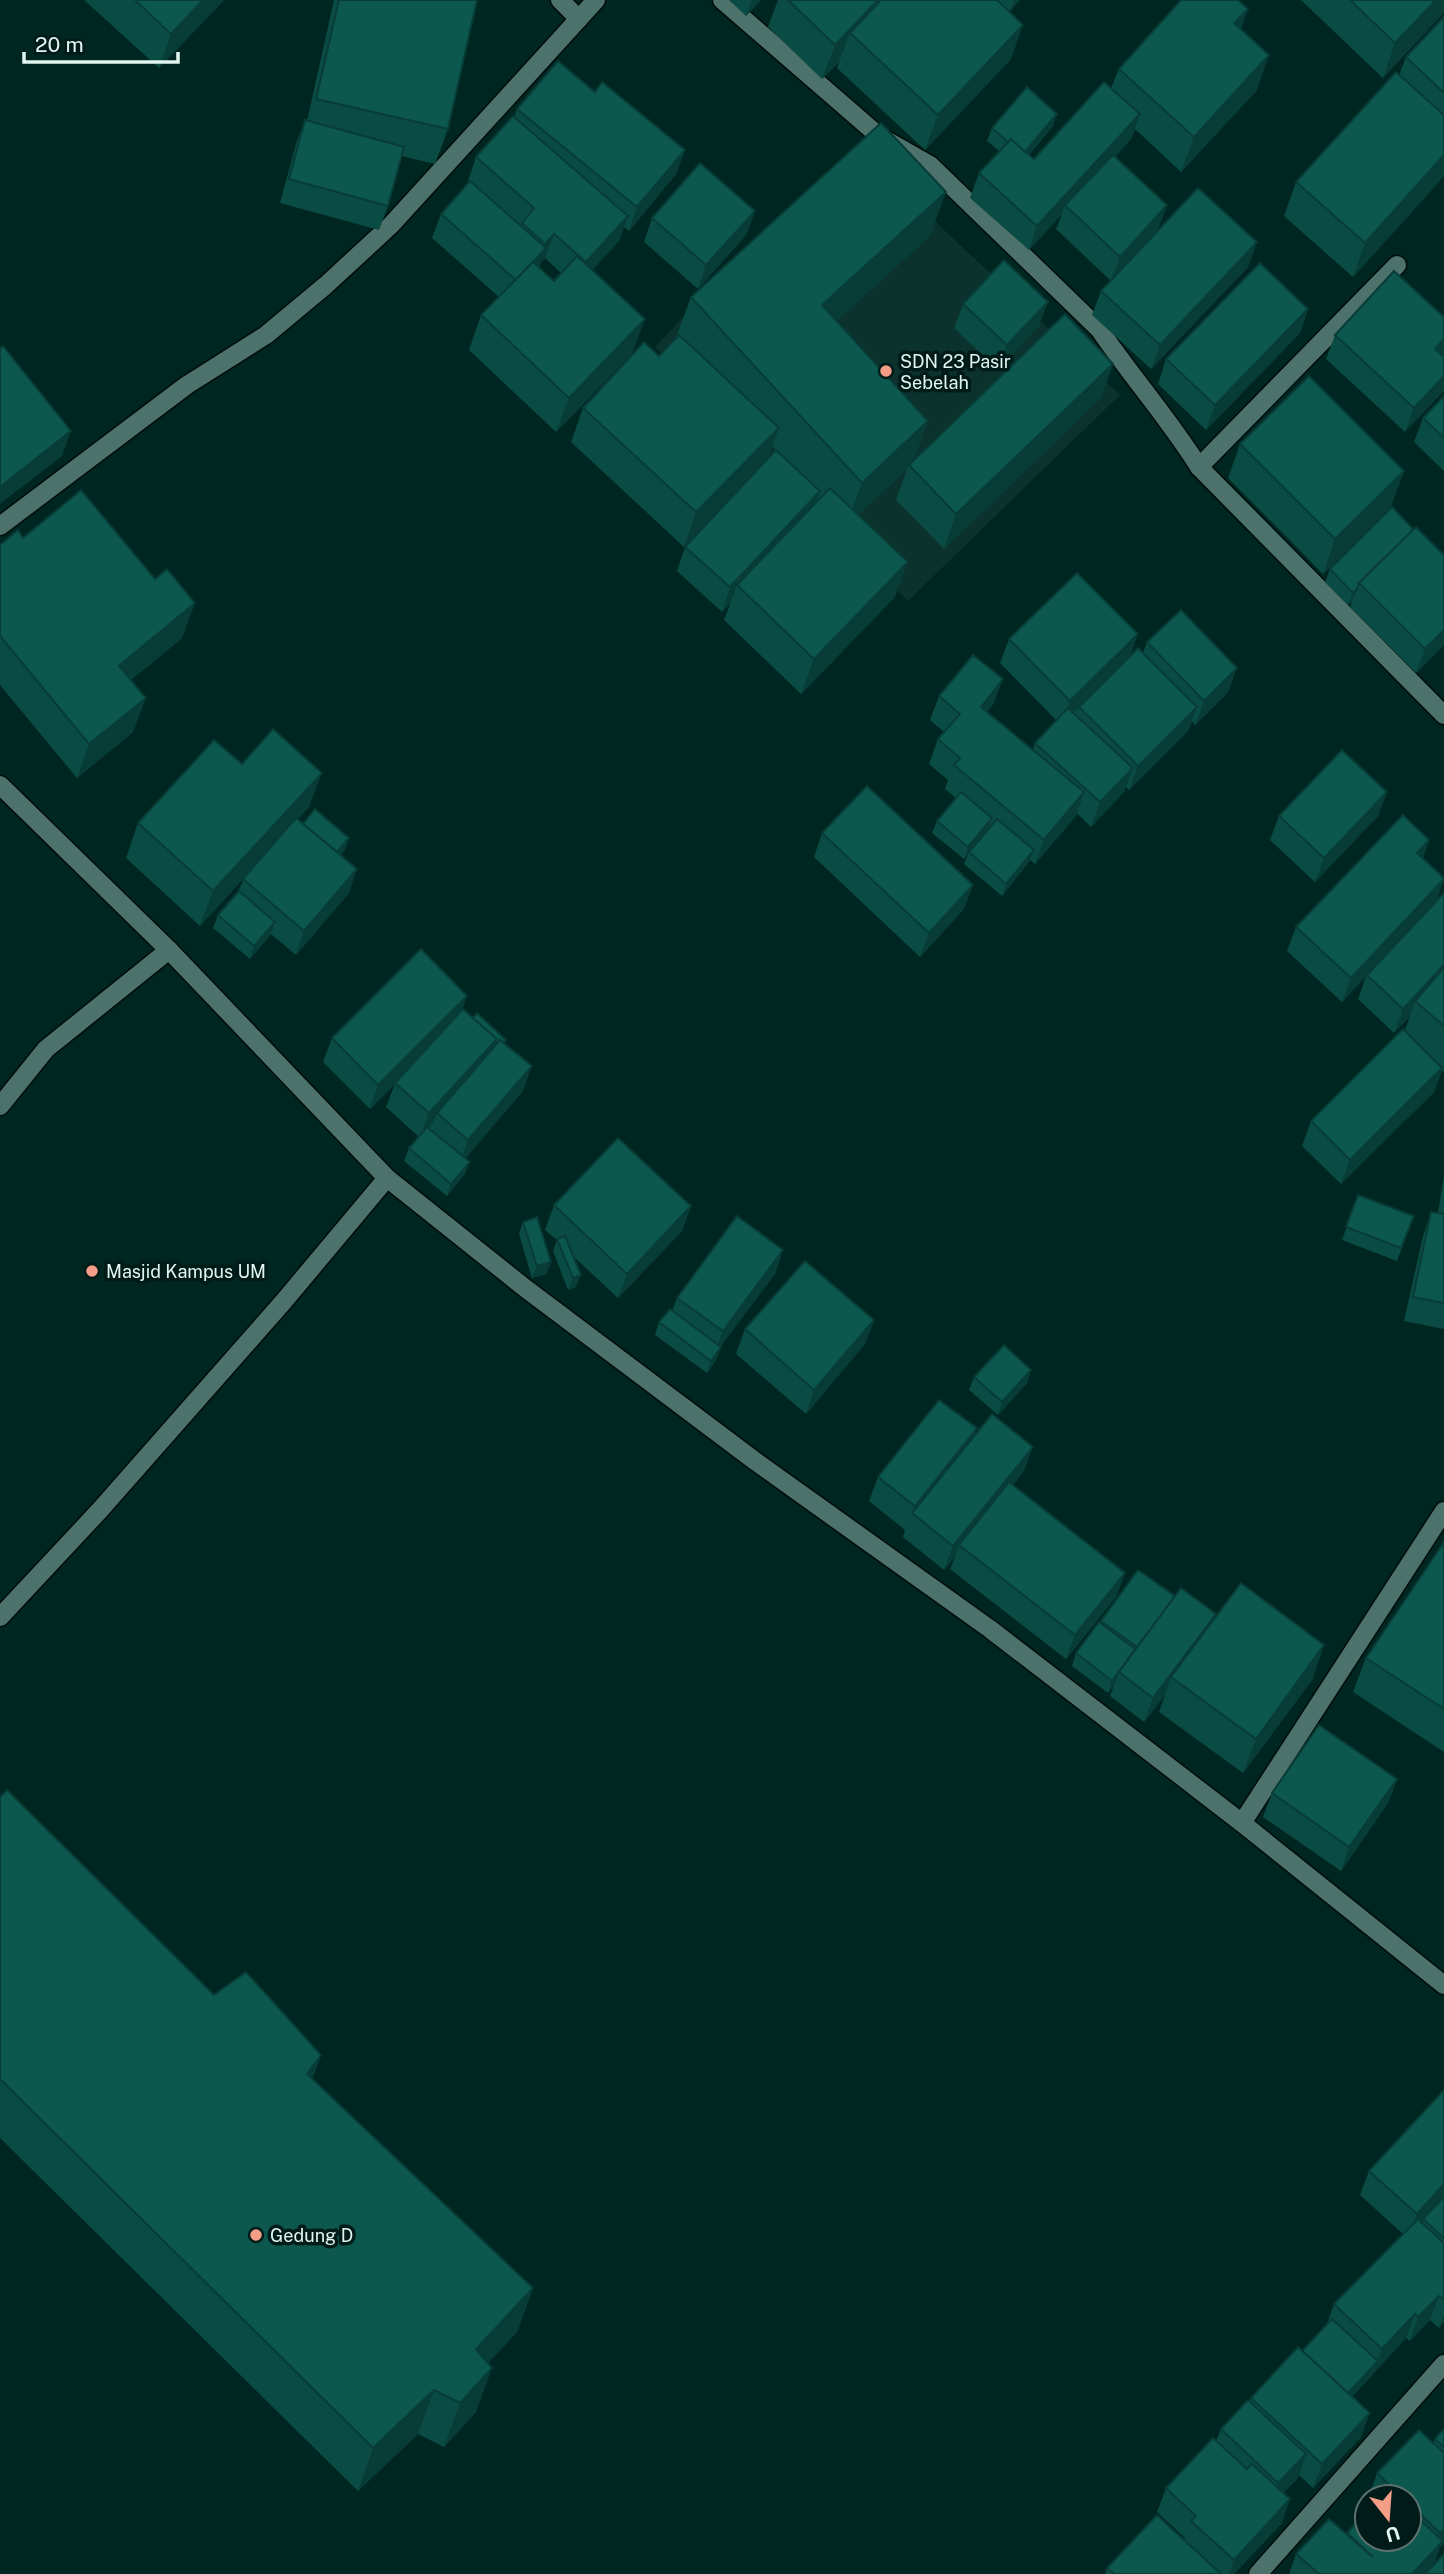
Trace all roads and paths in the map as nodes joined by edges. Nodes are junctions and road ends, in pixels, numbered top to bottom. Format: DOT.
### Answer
graph roads {
  1 [pos="560,0"];
  2 [pos="596,0"];
  3 [pos="722,0"];
  4 [pos="579,19"];
  5 [pos="1397,265"];
  6 [pos="1199,467"];
  7 [pos="0,526"];
  8 [pos="1444,715"];
  9 [pos="0,785"];
  10 [pos="169,950"];
  11 [pos="0,1106"];
  12 [pos="387,1178"];
  13 [pos="1444,1511"];
  14 [pos="0,1617"];
  15 [pos="1242,1823"];
  16 [pos="1444,1985"];
  17 [pos="1444,2364"];
  18 [pos="1258,2574"];
  1 -- 4 [label="street"];
  2 -- 4 [label="street"];
  3 -- 6 [label="street"];
  4 -- 7 [label="street"];
  5 -- 6 [label="street"];
  6 -- 8 [label="street"];
  9 -- 10 [label="street"];
  10 -- 11 [label="street"];
  10 -- 12 [label="street"];
  12 -- 14 [label="street"];
  12 -- 15 [label="street"];
  13 -- 15 [label="street"];
  15 -- 16 [label="street"];
  17 -- 18 [label="street"];
}
